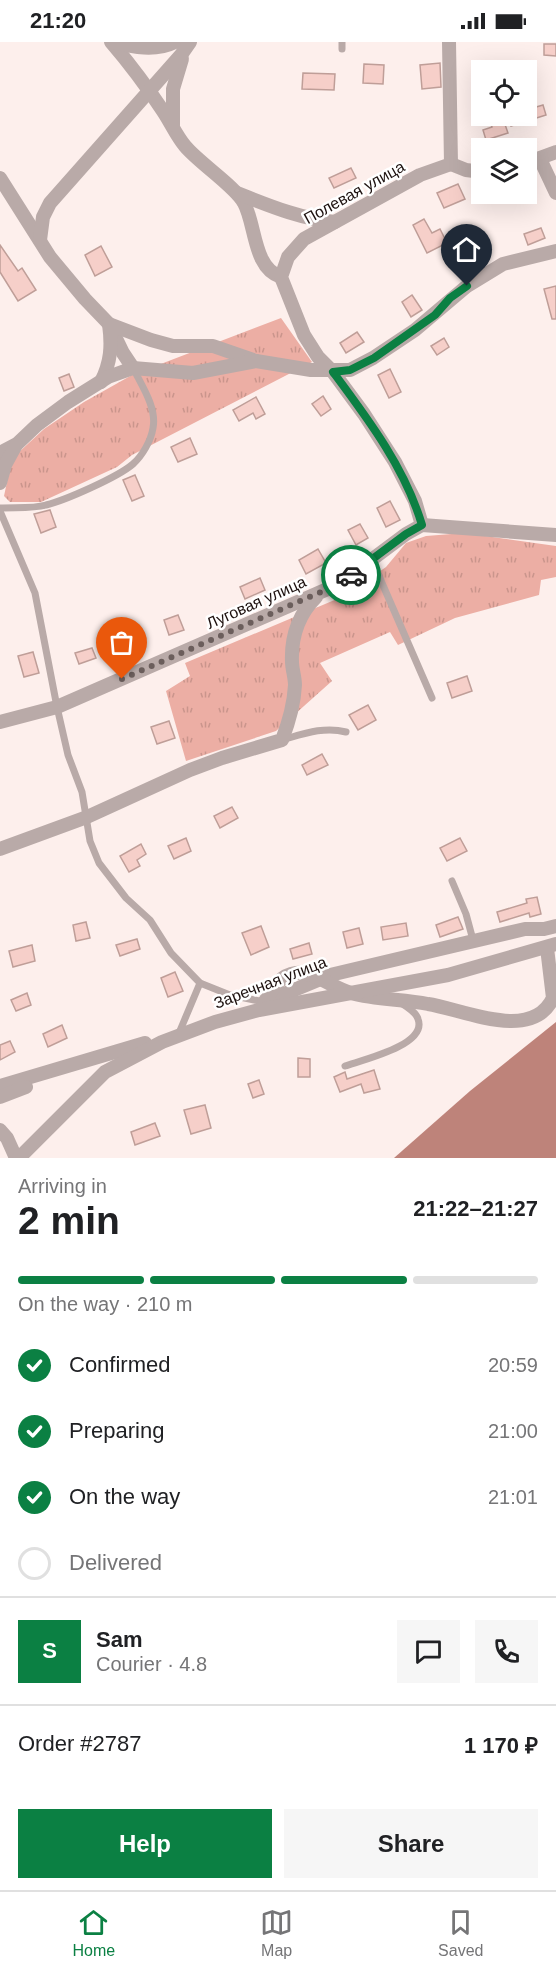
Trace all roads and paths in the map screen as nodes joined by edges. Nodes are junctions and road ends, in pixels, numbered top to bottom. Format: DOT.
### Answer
graph roads {
  1 [pos="112,42"];
  2 [pos="449,42"];
  3 [pos="184,43"];
  4 [pos="149,91"];
  5 [pos="174,131"];
  6 [pos="556,152"];
  7 [pos="540,159"];
  8 [pos="537,160"];
  9 [pos="451,164"];
  10 [pos="471,171"];
  11 [pos="0,178"];
  12 [pos="235,192"];
  13 [pos="556,193"];
  14 [pos="335,222"];
  15 [pos="40,240"];
  16 [pos="556,251"];
  17 [pos="281,277"];
  18 [pos="109,324"];
  19 [pos="256,361"];
  20 [pos="133,368"];
  21 [pos="333,372"];
  22 [pos="100,382"];
  23 [pos="17,444"];
  24 [pos="0,453"];
  25 [pos="0,483"];
  26 [pos="0,510"];
  27 [pos="422,525"];
  28 [pos="556,535"];
  29 [pos="372,559"];
  30 [pos="321,591"];
  31 [pos="432,698"];
  32 [pos="57,707"];
  33 [pos="0,722"];
  34 [pos="346,732"];
  35 [pos="282,740"];
  36 [pos="87,817"];
  37 [pos="0,849"];
  38 [pos="452,881"];
  39 [pos="556,926"];
  40 [pos="473,940"];
  41 [pos="551,946"];
  42 [pos="320,980"];
  43 [pos="200,983"];
  44 [pos="348,992"];
  45 [pos="398,1000"];
  46 [pos="262,1006"];
  47 [pos="215,1022"];
  48 [pos="179,1032"];
  49 [pos="84,1061"];
  50 [pos="345,1065"];
  51 [pos="0,1086"];
  52 [pos="0,1097"];
  53 [pos="0,1130"];
  54 [pos="17,1158"];
  1 -- 3 [label="street"];
  1 -- 4 [label="street"];
  2 -- 9 [label="street"];
  3 -- 4 [label="street"];
  3 -- 5 [label="street"];
  4 -- 5 [label="street"];
  4 -- 15 [label="street"];
  5 -- 12 [label="street"];
  6 -- 7 [label="street"];
  7 -- 8 [label="street"];
  7 -- 13 [label="street"];
  9 -- 10 [label="street"];
  9 -- 14 [label="street, Полевая улица"];
  11 -- 15 [label="street"];
  12 -- 14 [label="street"];
  12 -- 17 [label="street"];
  14 -- 17 [label="street, Полевая улица"];
  15 -- 18 [label="street"];
  16 -- 21 [label="street"];
  17 -- 21 [label="street"];
  18 -- 19 [label="street"];
  18 -- 20 [label="street"];
  18 -- 22 [label="street"];
  19 -- 20 [label="street"];
  19 -- 21 [label="street"];
  20 -- 22 [label="street"];
  20 -- 26 [label="lane"];
  21 -- 27 [label="street"];
  22 -- 23 [label="street"];
  23 -- 24 [label="street"];
  23 -- 25 [label="street"];
  26 -- 32 [label="lane"];
  27 -- 28 [label="street"];
  27 -- 29 [label="street, Луговая улица"];
  29 -- 30 [label="street, Луговая улица"];
  29 -- 31 [label="lane"];
  30 -- 32 [label="street, Луговая улица"];
  30 -- 35 [label="street"];
  32 -- 33 [label="street, Луговая улица"];
  32 -- 36 [label="lane"];
  34 -- 35 [label="lane"];
  35 -- 36 [label="street"];
  36 -- 37 [label="street"];
  36 -- 43 [label="lane"];
  38 -- 40 [label="lane"];
  39 -- 40 [label="street, Заречная улица"];
  40 -- 42 [label="street, Заречная улица"];
  41 -- 44 [label="street"];
  41 -- 45 [label="street"];
  42 -- 44 [label="street"];
  42 -- 46 [label="street, Заречная улица"];
  43 -- 46 [label="lane"];
  43 -- 48 [label="lane"];
  44 -- 45 [label="street"];
  44 -- 46 [label="street"];
  45 -- 50 [label="lane"];
  46 -- 47 [label="street, Заречная улица"];
  47 -- 48 [label="street, Заречная улица"];
  47 -- 54 [label="street"];
  48 -- 49 [label="street, Заречная улица"];
  49 -- 51 [label="street, Заречная улица"];
  49 -- 52 [label="street"];
  53 -- 54 [label="street"];
}
